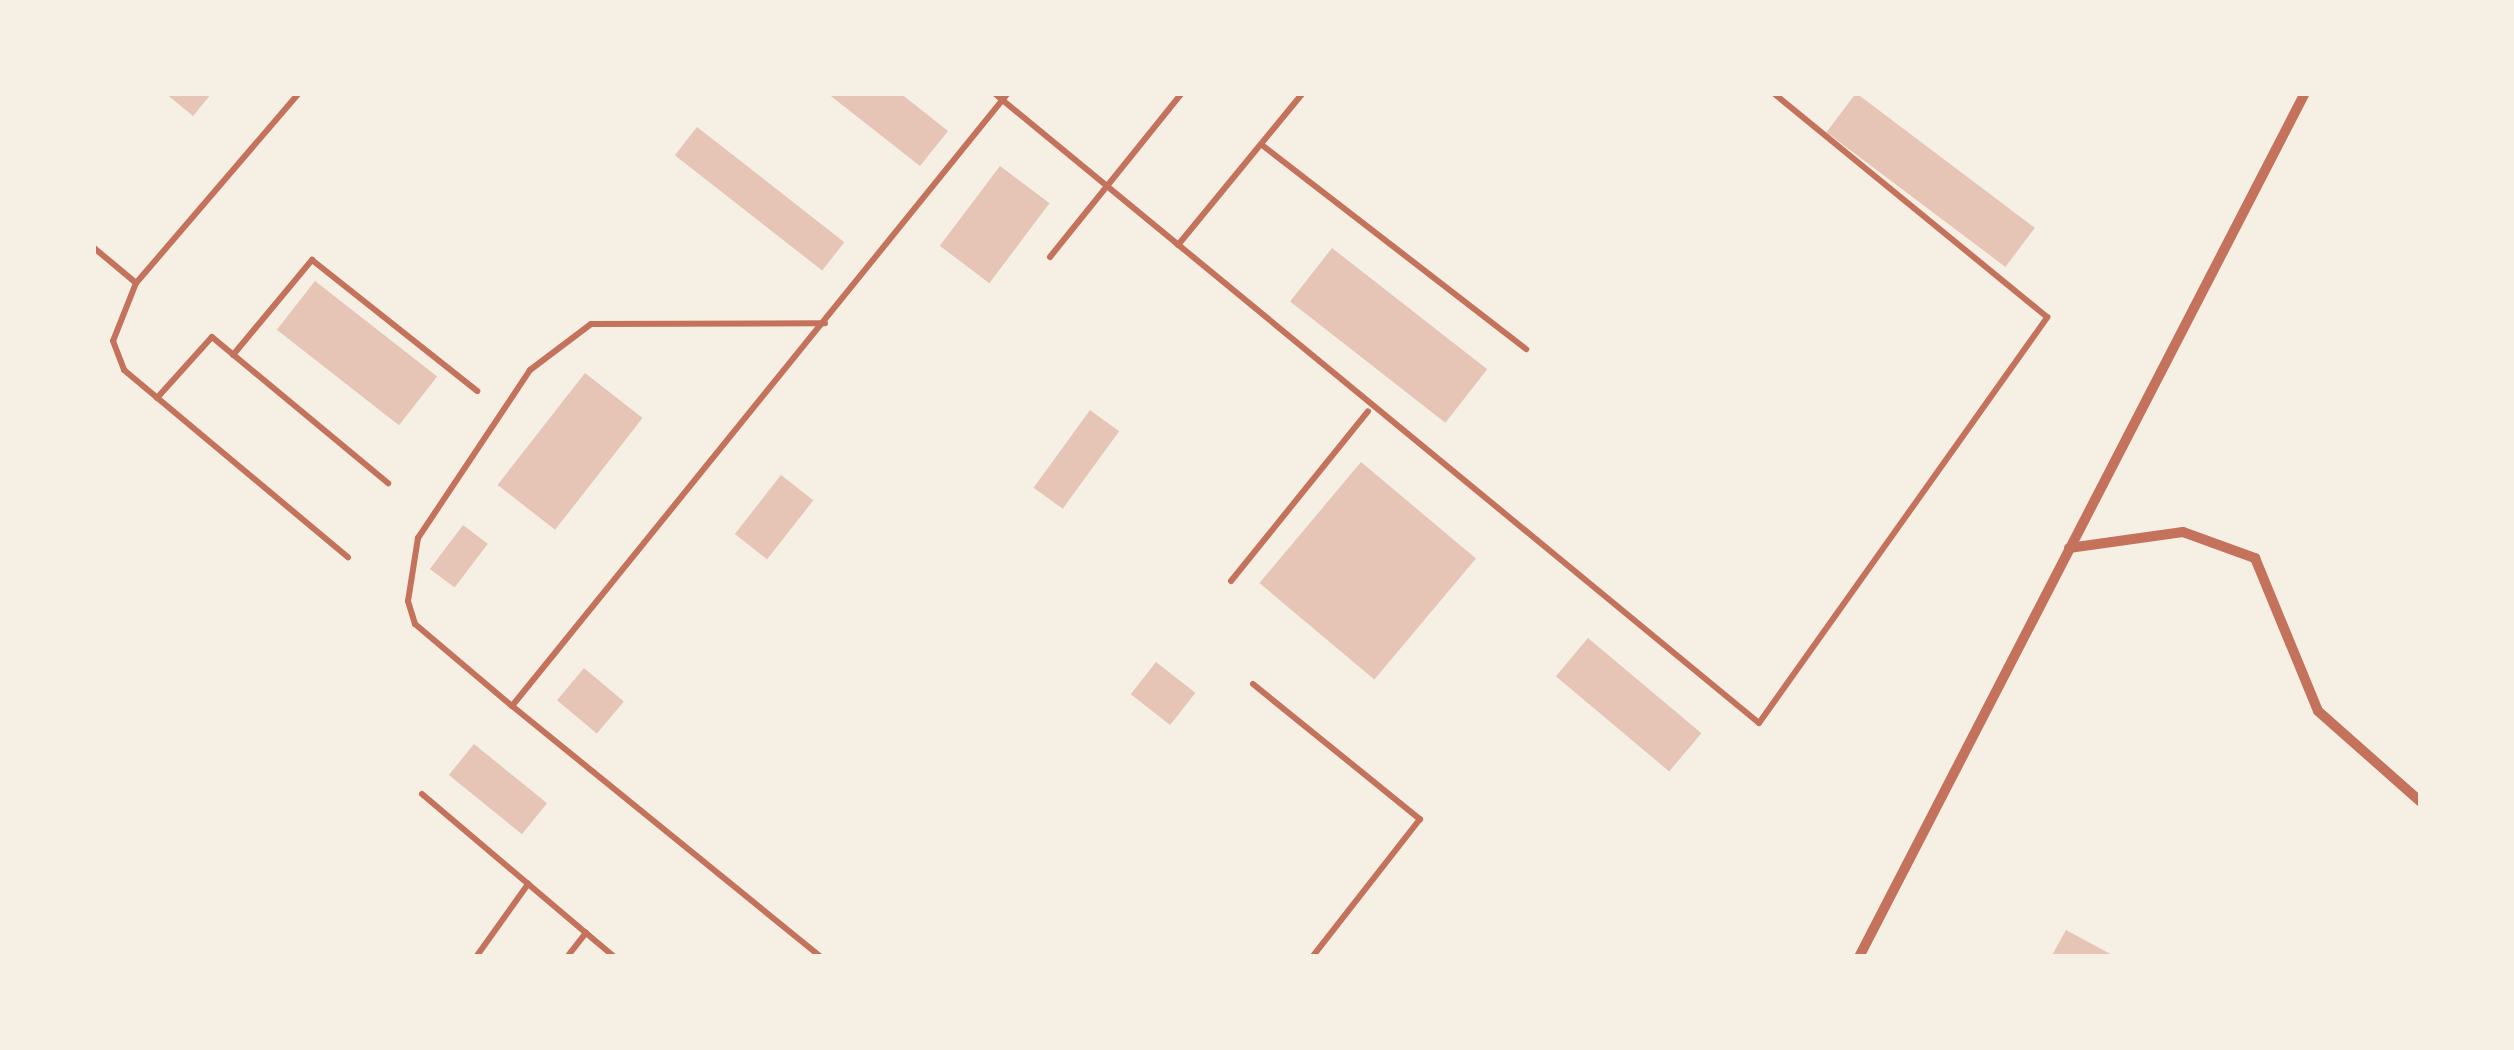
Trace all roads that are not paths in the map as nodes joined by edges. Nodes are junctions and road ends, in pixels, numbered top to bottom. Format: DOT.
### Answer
graph roads {
  1 [pos="299,93"];
  2 [pos="994,93"];
  3 [pos="1182,93"];
  4 [pos="1303,93"];
  5 [pos="1773,93"];
  6 [pos="2305,93"];
  7 [pos="1005,97"];
  8 [pos="1262,145"];
  9 [pos="1107,184"];
  10 [pos="1178,245"];
  11 [pos="93,247"];
  12 [pos="1050,257"];
  13 [pos="136,283"];
  14 [pos="827,323"];
  15 [pos="1526,349"];
  16 [pos="233,355"];
  17 [pos="477,391"];
  18 [pos="157,398"];
  19 [pos="1369,410"];
  20 [pos="388,483"];
  21 [pos="2068,548"];
  22 [pos="349,557"];
  23 [pos="1231,581"];
  24 [pos="1253,684"];
  25 [pos="512,706"];
  26 [pos="422,794"];
  27 [pos="2421,802"];
  28 [pos="528,884"];
  29 [pos="586,933"];
  30 [pos="476,957"];
  31 [pos="567,957"];
  32 [pos="615,957"];
  33 [pos="821,957"];
  34 [pos="1312,957"];
  35 [pos="1859,957"];
  1 -- 13 [label="lane"];
  2 -- 7 [label="lane"];
  3 -- 9 [label="lane"];
  4 -- 8 [label="lane"];
  5 -- 19 [label="lane"];
  6 -- 21 [label="street"];
  7 -- 9 [label="lane"];
  7 -- 14 [label="lane"];
  8 -- 10 [label="lane"];
  8 -- 15 [label="lane"];
  9 -- 10 [label="lane"];
  9 -- 12 [label="lane"];
  10 -- 19 [label="lane"];
  11 -- 13 [label="lane"];
  13 -- 18 [label="lane"];
  14 -- 25 [label="lane"];
  14 -- 25 [label="lane"];
  16 -- 17 [label="lane"];
  16 -- 18 [label="lane"];
  16 -- 20 [label="lane"];
  18 -- 22 [label="lane"];
  19 -- 23 [label="lane"];
  21 -- 27 [label="street"];
  21 -- 35 [label="street"];
  24 -- 34 [label="lane"];
  25 -- 33 [label="lane"];
  26 -- 28 [label="lane"];
  28 -- 29 [label="lane"];
  28 -- 30 [label="lane"];
  29 -- 31 [label="lane"];
  29 -- 32 [label="lane"];
}
